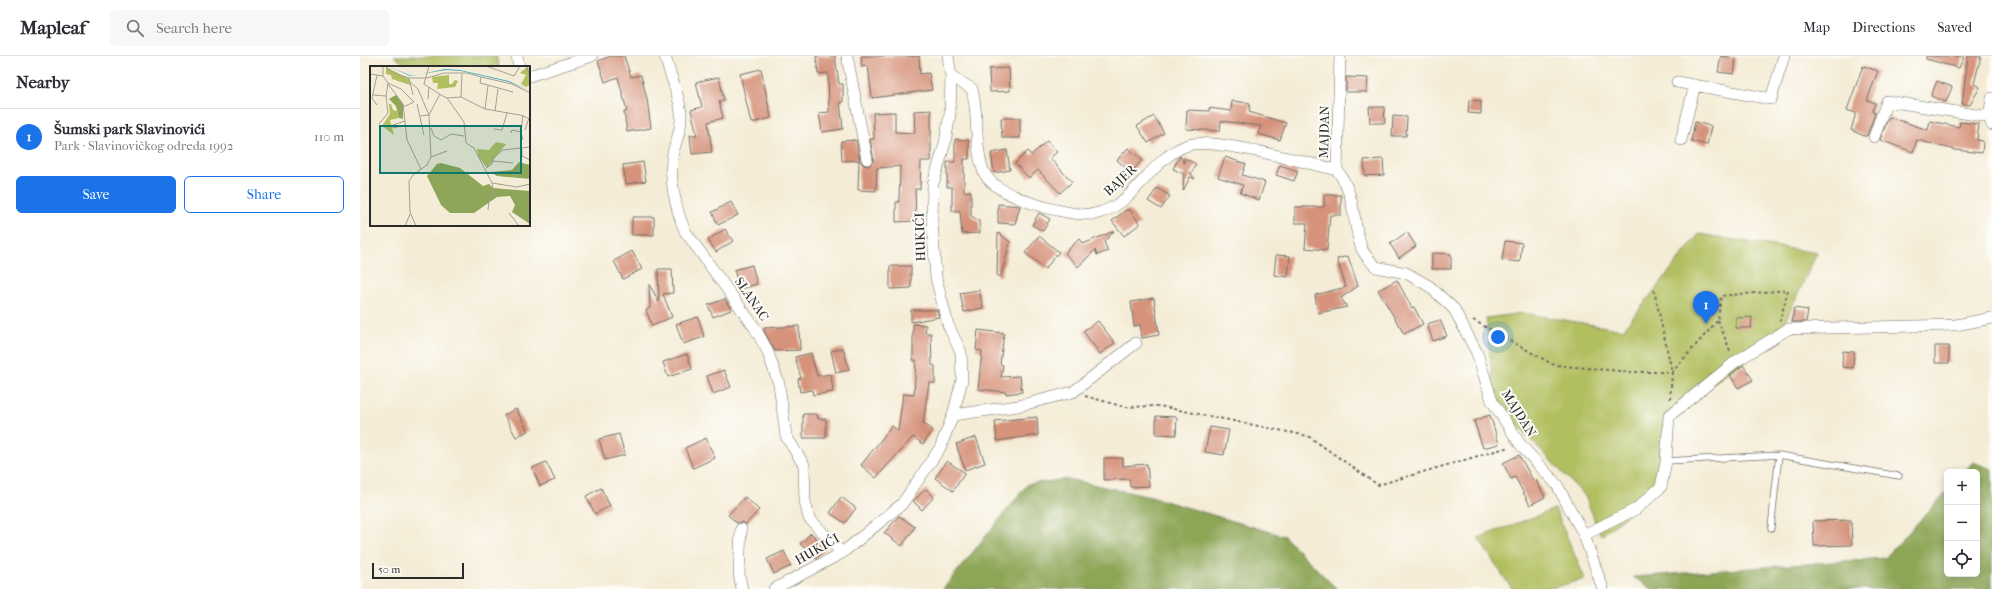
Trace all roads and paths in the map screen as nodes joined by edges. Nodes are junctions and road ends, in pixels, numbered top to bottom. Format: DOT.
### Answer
graph roads {
  1 [pos="517,56"];
  2 [pos="592,56"];
  3 [pos="665,56"];
  4 [pos="847,56"];
  5 [pos="948,56"];
  6 [pos="1340,56"];
  7 [pos="1784,56"];
  8 [pos="519,66"];
  9 [pos="530,76"];
  10 [pos="951,76"];
  11 [pos="1677,82"];
  12 [pos="1695,85"];
  13 [pos="1992,98"];
  14 [pos="1991,121"];
  15 [pos="1874,137"];
  16 [pos="1681,140"];
  17 [pos="867,159"];
  18 [pos="1337,170"];
  19 [pos="1654,290"];
  20 [pos="1454,309"];
  21 [pos="1992,318"];
  22 [pos="1718,320"];
  23 [pos="1775,338"];
  24 [pos="1136,343"];
  25 [pos="1735,362"];
  26 [pos="1672,372"];
  27 [pos="1073,392"];
  28 [pos="953,415"];
  29 [pos="1669,416"];
  30 [pos="1520,444"];
  31 [pos="1779,455"];
  32 [pos="1666,461"];
  33 [pos="1899,476"];
  34 [pos="1771,528"];
  35 [pos="741,529"];
  36 [pos="1584,535"];
  37 [pos="842,553"];
  38 [pos="742,589"];
  39 [pos="774,589"];
  40 [pos="1603,589"];
  1 -- 8 [label="street"];
  2 -- 9 [label="street"];
  3 -- 37 [label="street, SLANAC"];
  4 -- 17 [label="street"];
  5 -- 10 [label="street, HUKIĆI"];
  6 -- 18 [label="street, MAJDAN"];
  7 -- 12 [label="street"];
  10 -- 18 [label="street, BAJER"];
  10 -- 28 [label="street, HUKIĆI"];
  11 -- 12 [label="street"];
  12 -- 16 [label="street"];
  13 -- 14 [label="street"];
  14 -- 15 [label="street"];
  18 -- 20 [label="street, MAJDAN"];
  19 -- 26 [label="path"];
  20 -- 26 [label="path"];
  20 -- 30 [label="street, MAJDAN"];
  21 -- 23 [label="street"];
  22 -- 23 [label="path"];
  22 -- 25 [label="path"];
  22 -- 26 [label="path"];
  23 -- 25 [label="street"];
  24 -- 27 [label="street"];
  25 -- 29 [label="street"];
  26 -- 29 [label="path"];
  27 -- 28 [label="street"];
  27 -- 30 [label="path"];
  28 -- 37 [label="street, HUKIĆI"];
  29 -- 32 [label="street"];
  30 -- 36 [label="street, MAJDAN"];
  31 -- 32 [label="lane"];
  31 -- 33 [label="lane"];
  31 -- 34 [label="lane"];
  32 -- 36 [label="street"];
  35 -- 38 [label="street"];
  36 -- 40 [label="street, MAJDAN"];
  37 -- 39 [label="street, HUKIĆI"];
}
